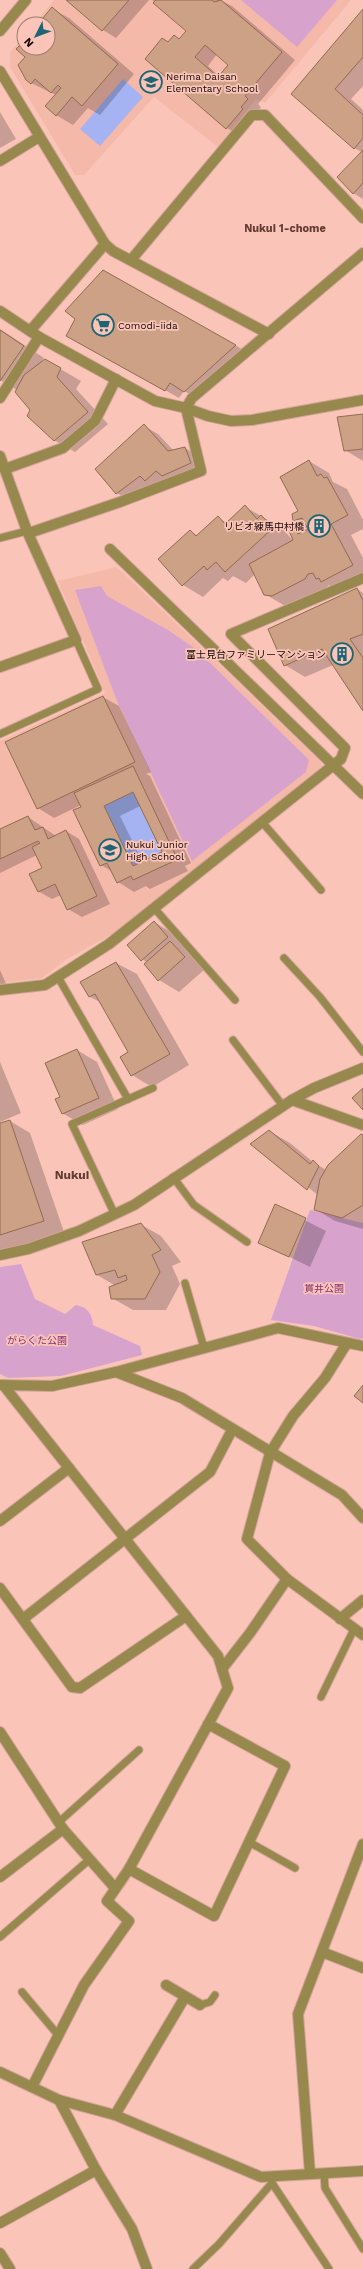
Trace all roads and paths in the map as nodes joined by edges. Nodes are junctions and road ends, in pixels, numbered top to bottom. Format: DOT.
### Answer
graph roads {
  1 [pos="26,0"];
  2 [pos="0,31"];
  3 [pos="0,71"];
  4 [pos="39,137"];
  5 [pos="0,161"];
  6 [pos="363,218"];
  7 [pos="105,244"];
  8 [pos="363,253"];
  9 [pos="130,260"];
  10 [pos="0,311"];
  11 [pos="30,331"];
  12 [pos="269,334"];
  13 [pos="39,337"];
  14 [pos="116,379"];
  15 [pos="0,398"];
  16 [pos="363,400"];
  17 [pos="186,408"];
  18 [pos="0,456"];
  19 [pos="5,469"];
  20 [pos="28,532"];
  21 [pos="0,538"];
  22 [pos="110,549"];
  23 [pos="363,578"];
  24 [pos="76,640"];
  25 [pos="0,667"];
  26 [pos="0,734"];
  27 [pos="334,766"];
  28 [pos="363,794"];
  29 [pos="262,822"];
  30 [pos="322,890"];
  31 [pos="155,909"];
  32 [pos="284,958"];
  33 [pos="58,977"];
  34 [pos="0,990"];
  35 [pos="236,1000"];
  36 [pos="233,1040"];
  37 [pos="363,1052"];
  38 [pos="363,1068"];
  39 [pos="153,1088"];
  40 [pos="128,1100"];
  41 [pos="292,1100"];
  42 [pos="283,1106"];
  43 [pos="363,1125"];
  44 [pos="173,1178"];
  45 [pos="115,1215"];
  46 [pos="247,1242"];
  47 [pos="0,1255"];
  48 [pos="185,1283"];
  49 [pos="347,1343"];
  50 [pos="363,1346"];
  51 [pos="204,1348"];
  52 [pos="116,1372"];
  53 [pos="2,1386"];
  54 [pos="232,1430"];
  55 [pos="270,1454"];
  56 [pos="69,1468"];
  57 [pos="363,1518"];
  58 [pos="0,1521"];
  59 [pos="124,1538"];
  60 [pos="287,1579"];
  61 [pos="0,1588"];
  62 [pos="363,1600"];
  63 [pos="186,1616"];
  64 [pos="23,1619"];
  65 [pos="340,1619"];
  66 [pos="359,1632"];
  67 [pos="222,1669"];
  68 [pos="321,1697"];
  69 [pos="208,1724"];
  70 [pos="0,1732"];
  71 [pos="139,1750"];
  72 [pos="61,1826"];
  73 [pos="249,1842"];
  74 [pos="363,1844"];
  75 [pos="90,1860"];
  76 [pos="295,1868"];
  77 [pos="129,1869"];
  78 [pos="0,1877"];
  79 [pos="115,1888"];
  80 [pos="0,1937"];
  81 [pos="322,1952"];
  82 [pos="363,1968"];
  83 [pos="166,1986"];
  84 [pos="22,1992"];
  85 [pos="214,1995"];
  86 [pos="185,1997"];
  87 [pos="200,2005"];
  88 [pos="58,2035"];
  89 [pos="0,2072"];
  90 [pos="32,2087"];
  91 [pos="59,2100"];
  92 [pos="115,2115"];
  93 [pos="96,2170"];
  94 [pos="363,2171"];
  95 [pos="324,2173"];
  96 [pos="310,2174"];
  97 [pos="272,2180"];
  98 [pos="0,2223"];
  99 [pos="363,2249"];
  100 [pos="0,2253"];
  101 [pos="10,2269"];
  102 [pos="147,2269"];
  103 [pos="193,2269"];
  104 [pos="329,2269"];
  1 -- 2 [label="street"];
  3 -- 4 [label="street"];
  4 -- 5 [label="street"];
  4 -- 7 [label="street"];
  6 -- 9 [label="street"];
  7 -- 9 [label="street"];
  7 -- 11 [label="street"];
  8 -- 12 [label="street"];
  9 -- 12 [label="street"];
  10 -- 11 [label="street"];
  11 -- 13 [label="street"];
  12 -- 17 [label="street"];
  13 -- 14 [label="street"];
  13 -- 15 [label="street"];
  14 -- 17 [label="street"];
  14 -- 19 [label="street"];
  16 -- 17 [label="street"];
  17 -- 20 [label="street"];
  18 -- 19 [label="street"];
  19 -- 20 [label="street"];
  20 -- 21 [label="lane"];
  20 -- 24 [label="street"];
  22 -- 27 [label="street"];
  23 -- 27 [label="street"];
  24 -- 25 [label="street"];
  24 -- 26 [label="lane"];
  27 -- 28 [label="street"];
  27 -- 29 [label="street"];
  29 -- 30 [label="lane"];
  29 -- 31 [label="street"];
  31 -- 33 [label="street"];
  31 -- 35 [label="lane"];
  32 -- 37 [label="lane"];
  33 -- 34 [label="street"];
  33 -- 40 [label="lane"];
  36 -- 42 [label="lane"];
  38 -- 41 [label="street"];
  39 -- 40 [label="lane"];
  40 -- 45 [label="lane"];
  41 -- 42 [label="street"];
  41 -- 43 [label="street"];
  42 -- 44 [label="street"];
  44 -- 45 [label="street"];
  44 -- 46 [label="lane"];
  45 -- 47 [label="street"];
  48 -- 51 [label="lane"];
  49 -- 50 [label="street"];
  49 -- 51 [label="street"];
  49 -- 55 [label="street"];
  51 -- 52 [label="street"];
  52 -- 53 [label="street"];
  52 -- 54 [label="street"];
  53 -- 56 [label="street"];
  54 -- 55 [label="street"];
  54 -- 59 [label="street"];
  55 -- 57 [label="street"];
  55 -- 60 [label="street"];
  56 -- 58 [label="street"];
  56 -- 59 [label="street"];
  59 -- 63 [label="street"];
  59 -- 64 [label="street"];
  60 -- 65 [label="street"];
  60 -- 67 [label="street"];
  61 -- 64 [label="street"];
  62 -- 65 [label="street"];
  63 -- 64 [label="street"];
  63 -- 67 [label="street"];
  65 -- 66 [label="street"];
  66 -- 68 [label="lane"];
  67 -- 69 [label="street"];
  69 -- 73 [label="street"];
  69 -- 77 [label="street"];
  70 -- 72 [label="street"];
  71 -- 72 [label="lane"];
  72 -- 75 [label="street"];
  72 -- 78 [label="street"];
  73 -- 76 [label="lane"];
  73 -- 77 [label="street"];
  74 -- 81 [label="street"];
  75 -- 79 [label="street"];
  75 -- 80 [label="lane"];
  77 -- 79 [label="street"];
  79 -- 88 [label="street"];
  81 -- 82 [label="street"];
  81 -- 96 [label="street"];
  83 -- 86 [label="street"];
  84 -- 88 [label="lane"];
  85 -- 87 [label="lane"];
  86 -- 87 [label="street"];
  86 -- 92 [label="street"];
  88 -- 90 [label="street"];
  89 -- 90 [label="street"];
  90 -- 91 [label="street"];
  91 -- 92 [label="street"];
  91 -- 93 [label="street"];
  92 -- 97 [label="street"];
  93 -- 98 [label="street"];
  93 -- 102 [label="street"];
  94 -- 95 [label="street"];
  95 -- 96 [label="street"];
  95 -- 99 [label="lane"];
  96 -- 97 [label="street"];
  97 -- 103 [label="lane"];
  97 -- 104 [label="lane"];
  100 -- 101 [label="street"];
}
